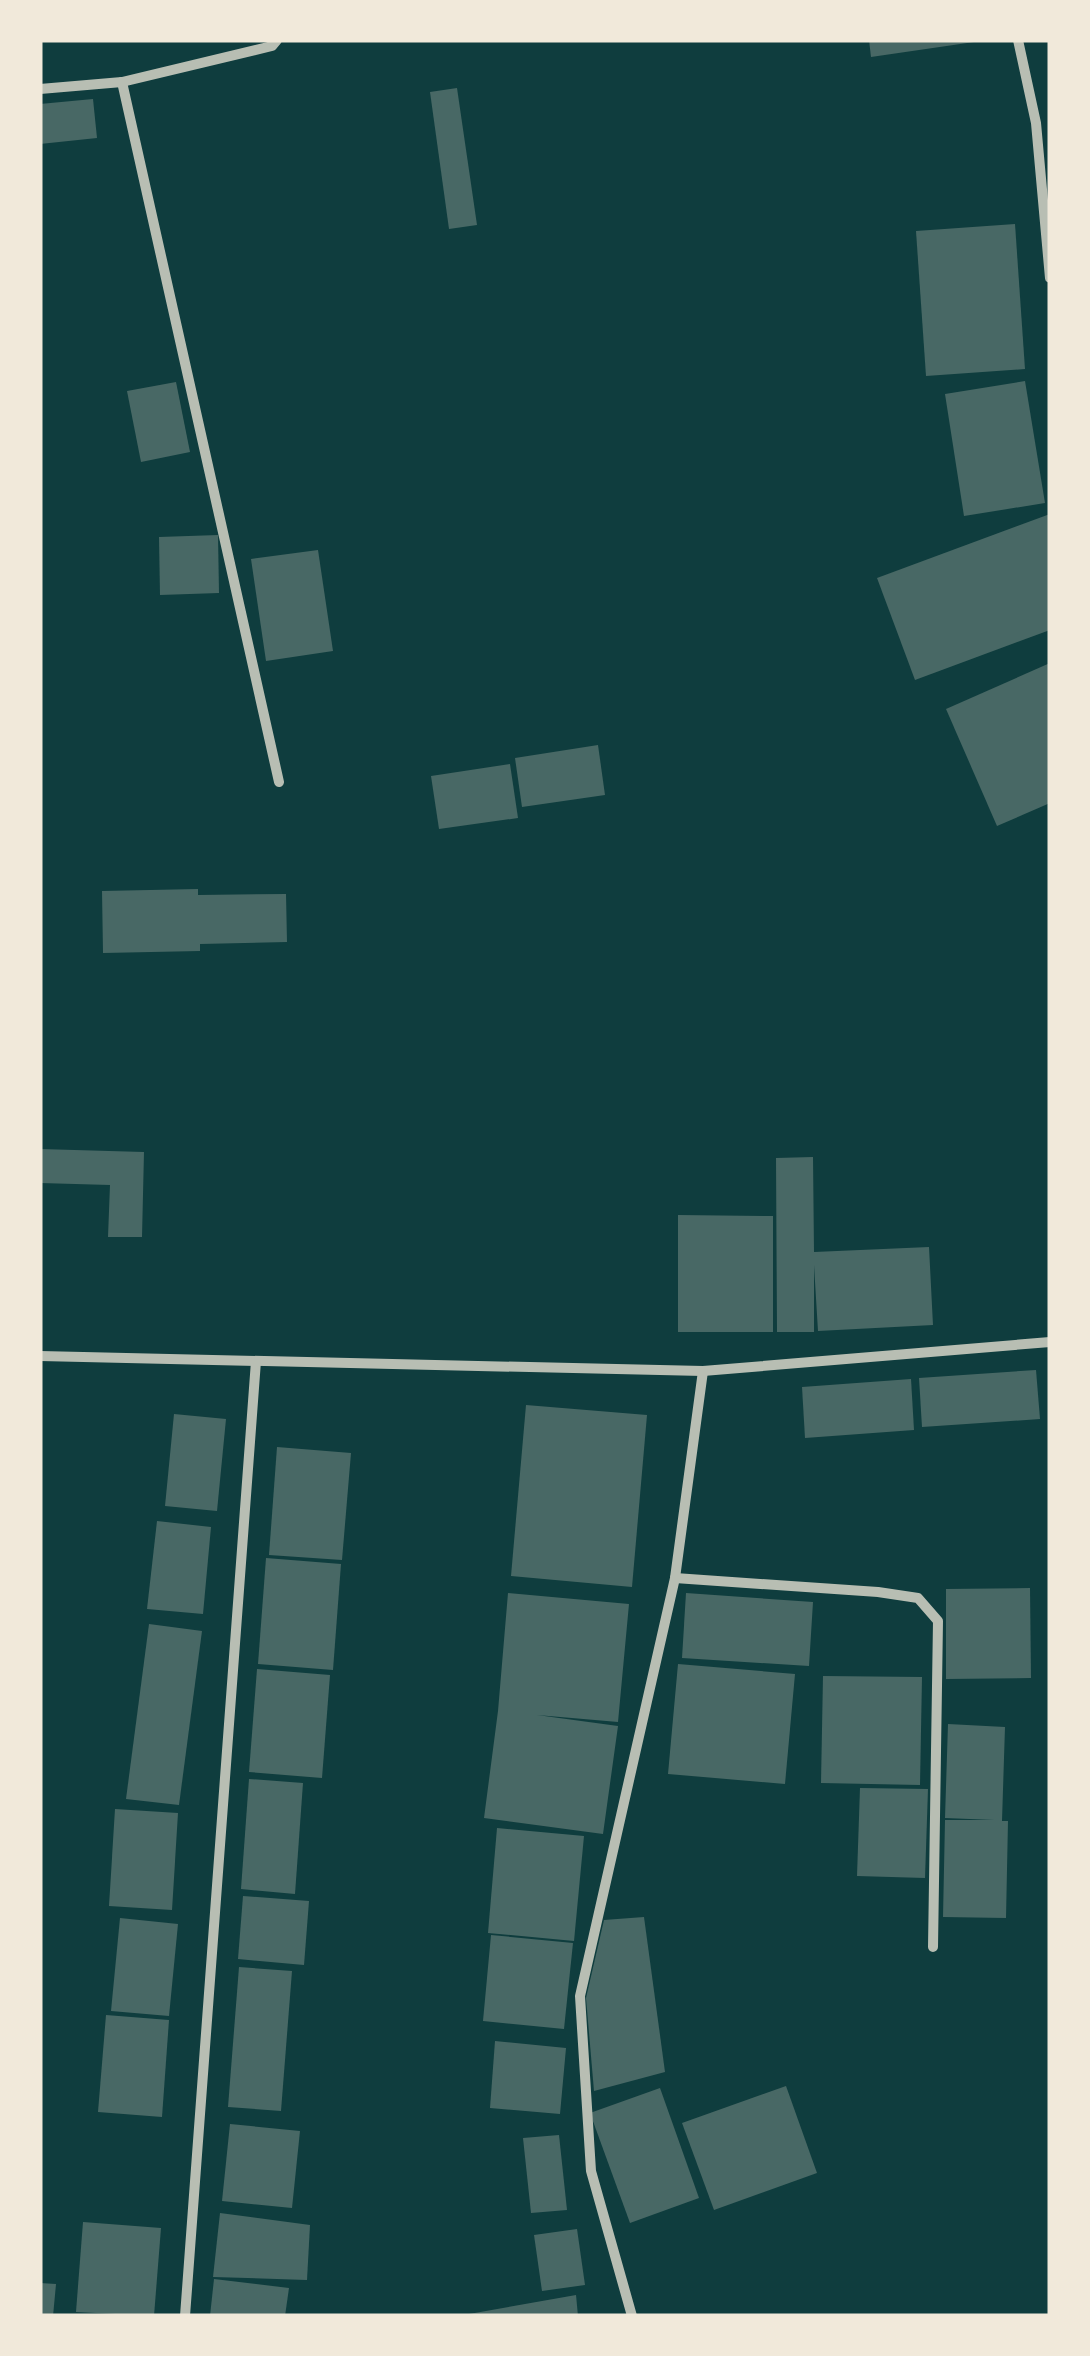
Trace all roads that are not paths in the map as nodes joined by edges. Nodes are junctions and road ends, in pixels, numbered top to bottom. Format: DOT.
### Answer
graph roads {
  1 [pos="277,40"];
  2 [pos="1018,40"];
  3 [pos="122,82"];
  4 [pos="40,89"];
  5 [pos="1050,278"];
  6 [pos="279,782"];
  7 [pos="1050,1342"];
  8 [pos="40,1356"];
  9 [pos="256,1361"];
  10 [pos="703,1371"];
  11 [pos="675,1578"];
  12 [pos="934,1948"];
  13 [pos="184,2316"];
  14 [pos="632,2316"];
  1 -- 3 [label="street"];
  2 -- 5 [label="street"];
  3 -- 4 [label="street"];
  3 -- 6 [label="street"];
  7 -- 10 [label="street"];
  8 -- 9 [label="street"];
  9 -- 10 [label="street"];
  9 -- 13 [label="street"];
  10 -- 11 [label="street"];
  11 -- 12 [label="street"];
  11 -- 14 [label="street"];
}
